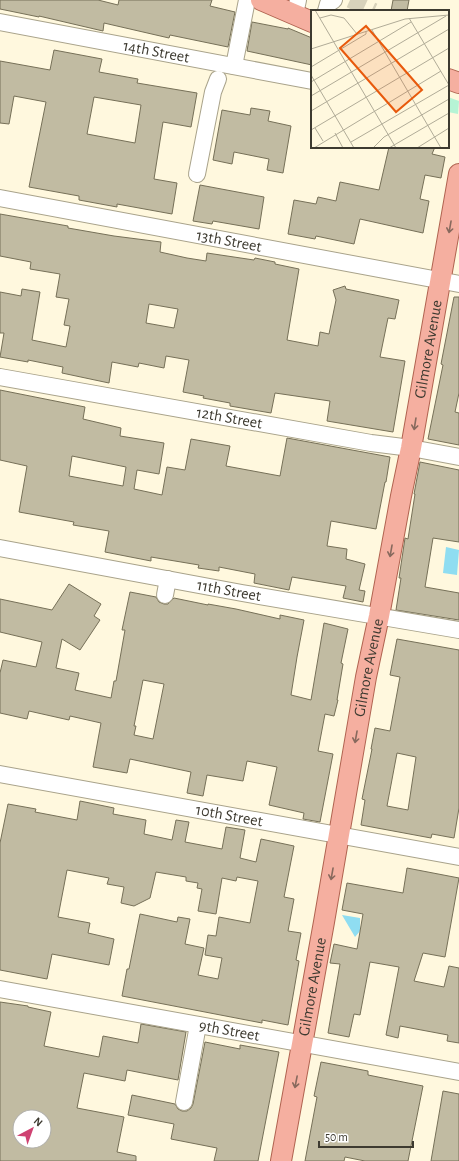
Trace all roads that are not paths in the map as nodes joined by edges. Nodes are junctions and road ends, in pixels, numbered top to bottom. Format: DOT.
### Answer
graph roads {
  1 [pos="247,0"];
  2 [pos="261,0"];
  3 [pos="334,0"];
  4 [pos="326,10"];
  5 [pos="302,12"];
  6 [pos="0,22"];
  7 [pos="234,66"];
  8 [pos="218,79"];
  9 [pos="449,79"];
  10 [pos="311,81"];
  11 [pos="459,83"];
  12 [pos="197,174"];
  13 [pos="459,174"];
  14 [pos="0,198"];
  15 [pos="440,280"];
  16 [pos="459,284"];
  17 [pos="0,377"];
  18 [pos="411,448"];
  19 [pos="459,457"];
  20 [pos="0,548"];
  21 [pos="168,579"];
  22 [pos="165,595"];
  23 [pos="379,616"];
  24 [pos="459,630"];
  25 [pos="0,774"];
  26 [pos="339,836"];
  27 [pos="459,857"];
  28 [pos="0,989"];
  29 [pos="198,1025"];
  30 [pos="303,1044"];
  31 [pos="459,1072"];
  32 [pos="184,1102"];
  33 [pos="281,1161"];
  1 -- 7 [label="street"];
  2 -- 5 [label="main road"];
  3 -- 4 [label="street"];
  6 -- 7 [label="street, 14th Street"];
  7 -- 10 [label="street, 14th Street"];
  8 -- 12 [label="street"];
  9 -- 11 [label="main road"];
  13 -- 15 [label="main road, Gilmore Avenue, one-way"];
  14 -- 15 [label="street, 13th Street"];
  15 -- 16 [label="street, 13th Street"];
  15 -- 18 [label="main road, Gilmore Avenue, one-way"];
  17 -- 18 [label="street, 12th Street"];
  18 -- 19 [label="street, 12th Street"];
  18 -- 23 [label="main road, Gilmore Avenue, one-way"];
  20 -- 21 [label="street, 11th Street"];
  21 -- 22 [label="street"];
  21 -- 23 [label="street, 11th Street"];
  23 -- 24 [label="street, 11th Street"];
  23 -- 26 [label="main road, Gilmore Avenue, one-way"];
  25 -- 26 [label="street, 10th Street"];
  26 -- 27 [label="street, 10th Street"];
  26 -- 30 [label="main road, Gilmore Avenue, one-way"];
  28 -- 29 [label="street, 9th Street"];
  29 -- 30 [label="street, 9th Street"];
  29 -- 32 [label="street"];
  30 -- 31 [label="street, 9th Street"];
  30 -- 33 [label="main road, Gilmore Avenue, one-way"];
}
